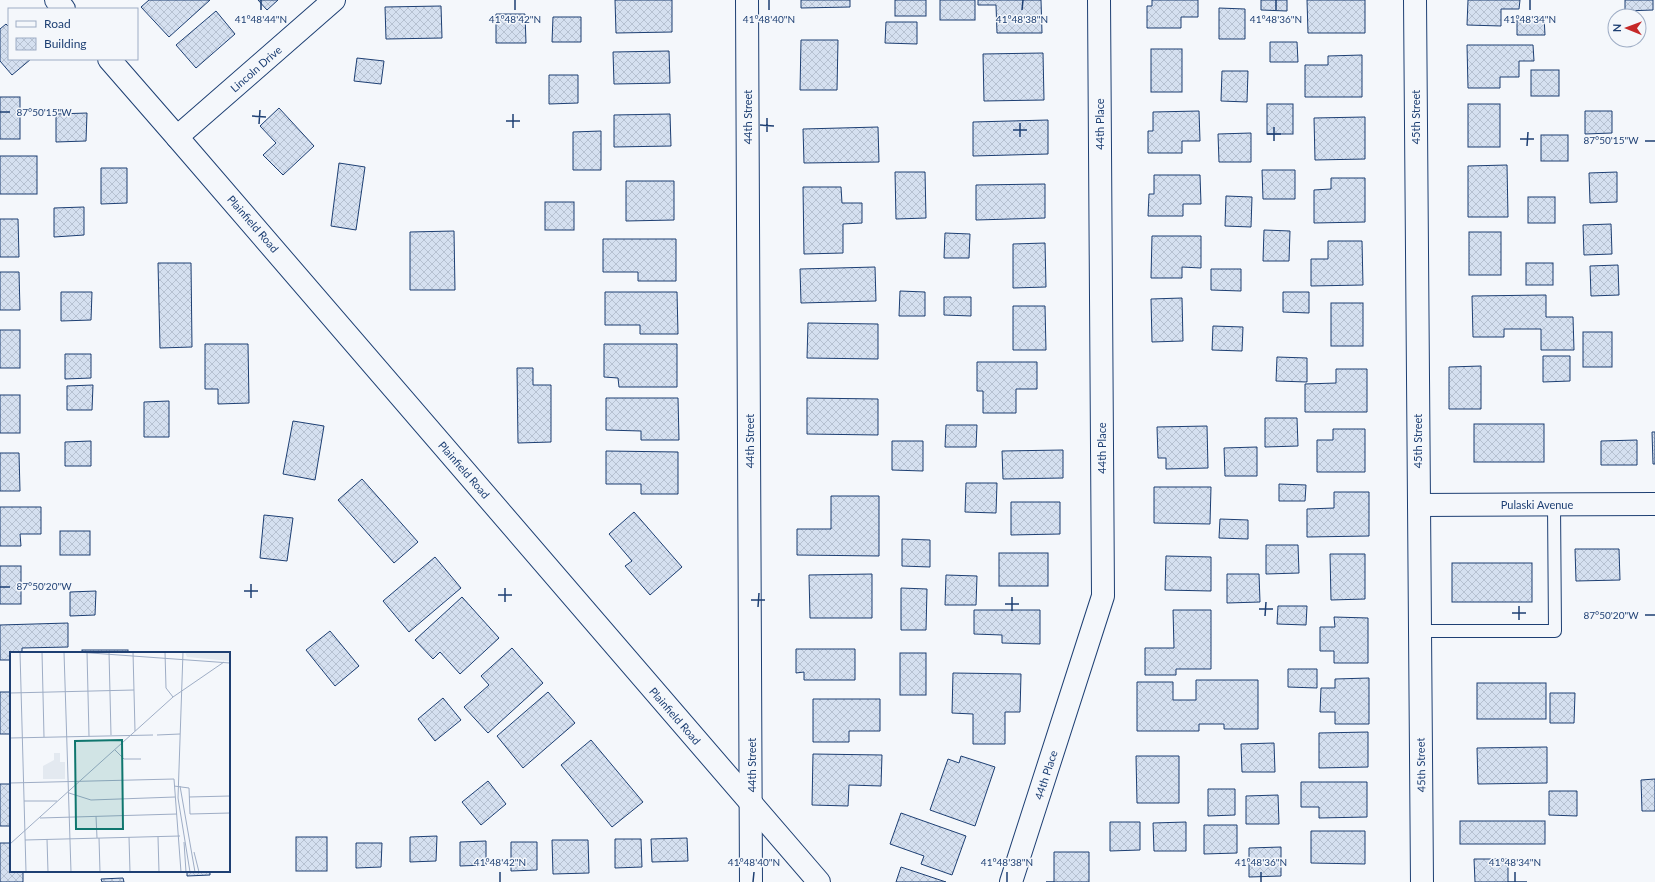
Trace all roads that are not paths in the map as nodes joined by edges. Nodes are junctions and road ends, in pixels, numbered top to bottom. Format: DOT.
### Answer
graph roads {
  1 [pos="56,0"];
  2 [pos="334,0"];
  3 [pos="748,0"];
  4 [pos="1099,0"];
  5 [pos="1415,0"];
  6 [pos="63,8"];
  7 [pos="109,60"];
  8 [pos="178,137"];
  9 [pos="1655,504"];
  10 [pos="1419,505"];
  11 [pos="1554,505"];
  12 [pos="1419,631"];
  13 [pos="752,805"];
  14 [pos="751,882"];
  15 [pos="819,882"];
  16 [pos="1011,882"];
  17 [pos="1422,882"];
  1 -- 6 [label="street"];
  2 -- 8 [label="street, Lincoln Drive"];
  3 -- 13 [label="street, 44th Street"];
  4 -- 16 [label="street, 44th Place"];
  5 -- 10 [label="street, 45th Street"];
  7 -- 8 [label="street, Plainfield Road"];
  8 -- 13 [label="street, Plainfield Road"];
  9 -- 11 [label="street, Pulaski Avenue"];
  10 -- 11 [label="street, Pulaski Avenue"];
  10 -- 12 [label="street, 45th Street"];
  11 -- 12 [label="lane"];
  12 -- 17 [label="street, 45th Street"];
  13 -- 14 [label="street, 44th Street"];
  13 -- 15 [label="street, Plainfield Road"];
}
